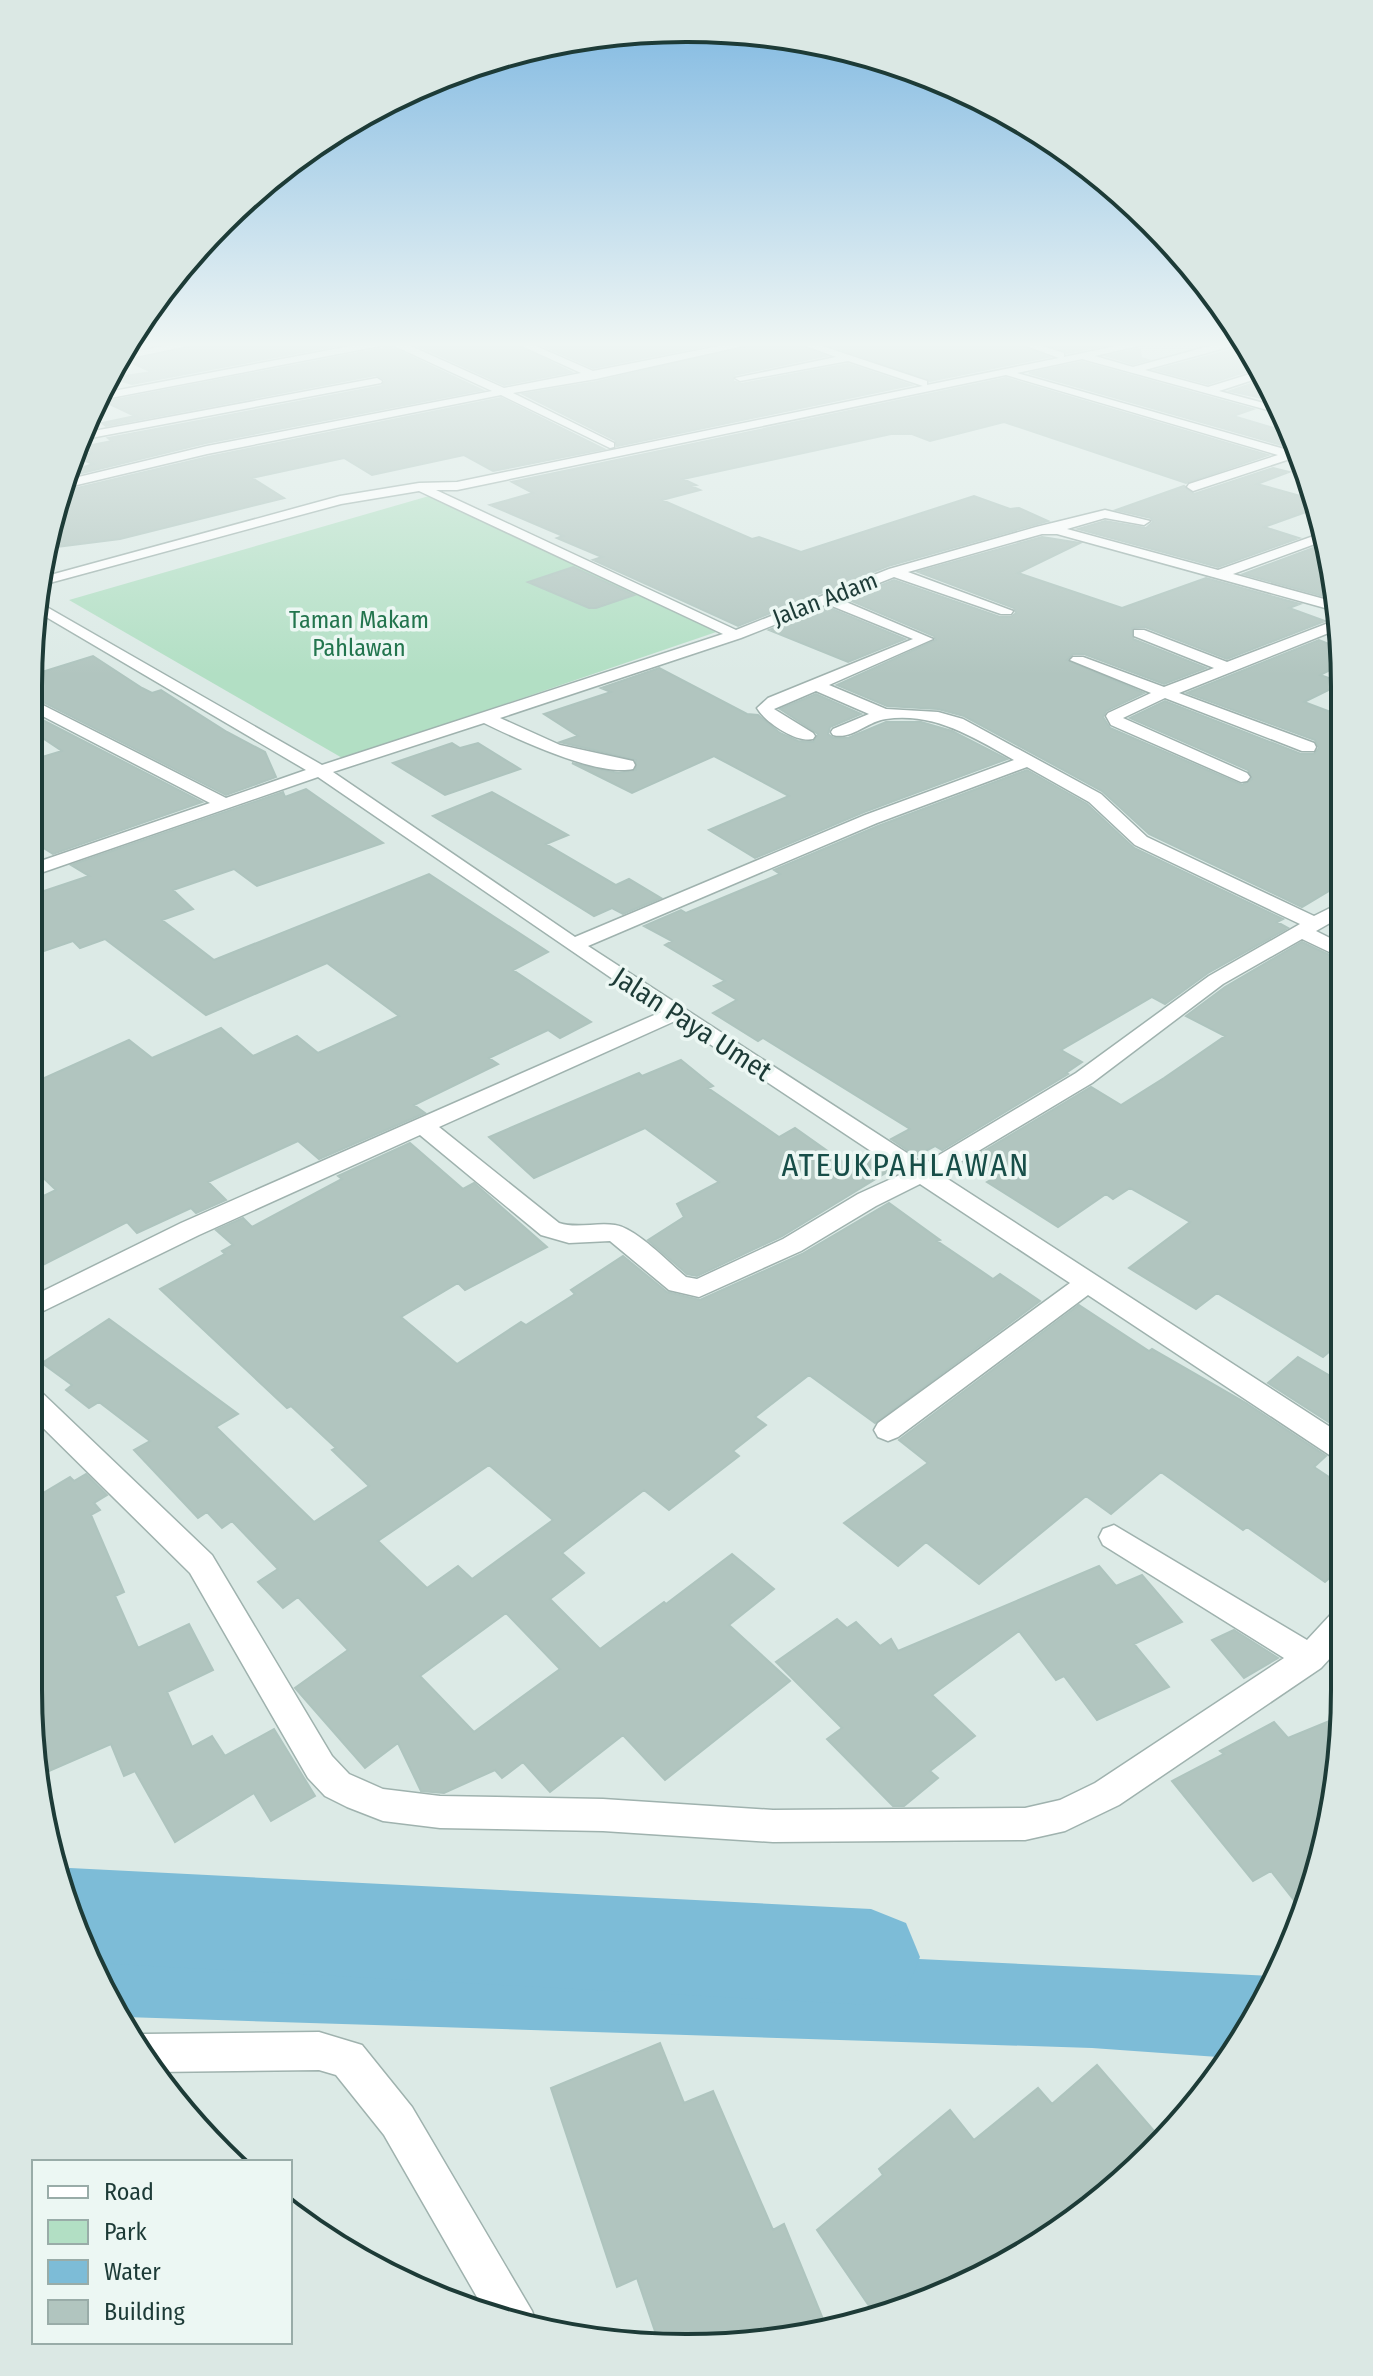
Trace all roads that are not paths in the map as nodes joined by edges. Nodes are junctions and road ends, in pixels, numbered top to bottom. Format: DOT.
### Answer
graph roads {
  1 [pos="195,453"];
  2 [pos="569,453"];
  3 [pos="618,453"];
  4 [pos="1289,459"];
  5 [pos="75,482"];
  6 [pos="419,487"];
  7 [pos="1193,487"];
  8 [pos="1144,521"];
  9 [pos="1049,530"];
  10 [pos="1314,540"];
  11 [pos="894,572"];
  12 [pos="1221,574"];
  13 [pos="52,578"];
  14 [pos="825,598"];
  15 [pos="1325,604"];
  16 [pos="1006,611"];
  17 [pos="47,612"];
  18 [pos="1328,628"];
  19 [pos="1139,633"];
  20 [pos="736,635"];
  21 [pos="1078,660"];
  22 [pos="1228,668"];
  23 [pos="816,685"];
  24 [pos="1164,693"];
  25 [pos="42,710"];
  26 [pos="883,714"];
  27 [pos="486,717"];
  28 [pos="839,732"];
  29 [pos="807,736"];
  30 [pos="1308,747"];
  31 [pos="1028,761"];
  32 [pos="627,765"];
  33 [pos="320,771"];
  34 [pos="1241,777"];
  35 [pos="225,804"];
  36 [pos="42,867"];
  37 [pos="1331,914"];
  38 [pos="1307,927"];
  39 [pos="1331,944"];
  40 [pos="573,945"];
  41 [pos="676,1013"];
  42 [pos="423,1126"];
  43 [pos="919,1174"];
  44 [pos="1086,1284"];
  45 [pos="42,1303"];
  46 [pos="42,1410"];
  47 [pos="888,1430"];
  48 [pos="1331,1442"];
  49 [pos="1114,1537"];
  50 [pos="1331,1635"];
  51 [pos="1310,1658"];
  52 [pos="154,2053"];
  53 [pos="507,2308"];
  1 -- 5 [label="street"];
  2 -- 6 [label="street"];
  3 -- 6 [label="street"];
  4 -- 7 [label="street"];
  6 -- 13 [label="street"];
  6 -- 20 [label="street"];
  8 -- 9 [label="street"];
  9 -- 11 [label="street, Jalan Adam"];
  9 -- 12 [label="street, Jalan Adam"];
  10 -- 12 [label="street"];
  11 -- 14 [label="street, Jalan Adam"];
  11 -- 16 [label="street"];
  12 -- 15 [label="street, Jalan Adam"];
  14 -- 20 [label="street, Jalan Adam"];
  14 -- 23 [label="street"];
  17 -- 33 [label="street, Jalan Paya Umet"];
  18 -- 22 [label="street"];
  19 -- 22 [label="street"];
  20 -- 27 [label="street, Jalan Adam"];
  21 -- 24 [label="street"];
  22 -- 24 [label="street"];
  23 -- 26 [label="street"];
  23 -- 29 [label="street"];
  24 -- 30 [label="street"];
  24 -- 34 [label="street"];
  25 -- 35 [label="street"];
  26 -- 28 [label="street"];
  26 -- 31 [label="street"];
  27 -- 32 [label="street"];
  27 -- 33 [label="street, Jalan Adam"];
  31 -- 38 [label="street"];
  31 -- 40 [label="street"];
  33 -- 35 [label="street, Jalan Adam"];
  33 -- 40 [label="street, Jalan Paya Umet"];
  35 -- 36 [label="street, Jalan Adam"];
  37 -- 38 [label="street"];
  38 -- 39 [label="street"];
  38 -- 43 [label="street"];
  40 -- 41 [label="street, Jalan Paya Umet"];
  41 -- 42 [label="street"];
  41 -- 43 [label="street, Jalan Paya Umet"];
  42 -- 43 [label="street"];
  42 -- 45 [label="street"];
  43 -- 44 [label="street, Jalan Paya Umet"];
  44 -- 47 [label="street"];
  44 -- 48 [label="street, Jalan Paya Umet"];
  46 -- 51 [label="street"];
  49 -- 51 [label="street"];
  50 -- 51 [label="street"];
  52 -- 53 [label="street"];
}
